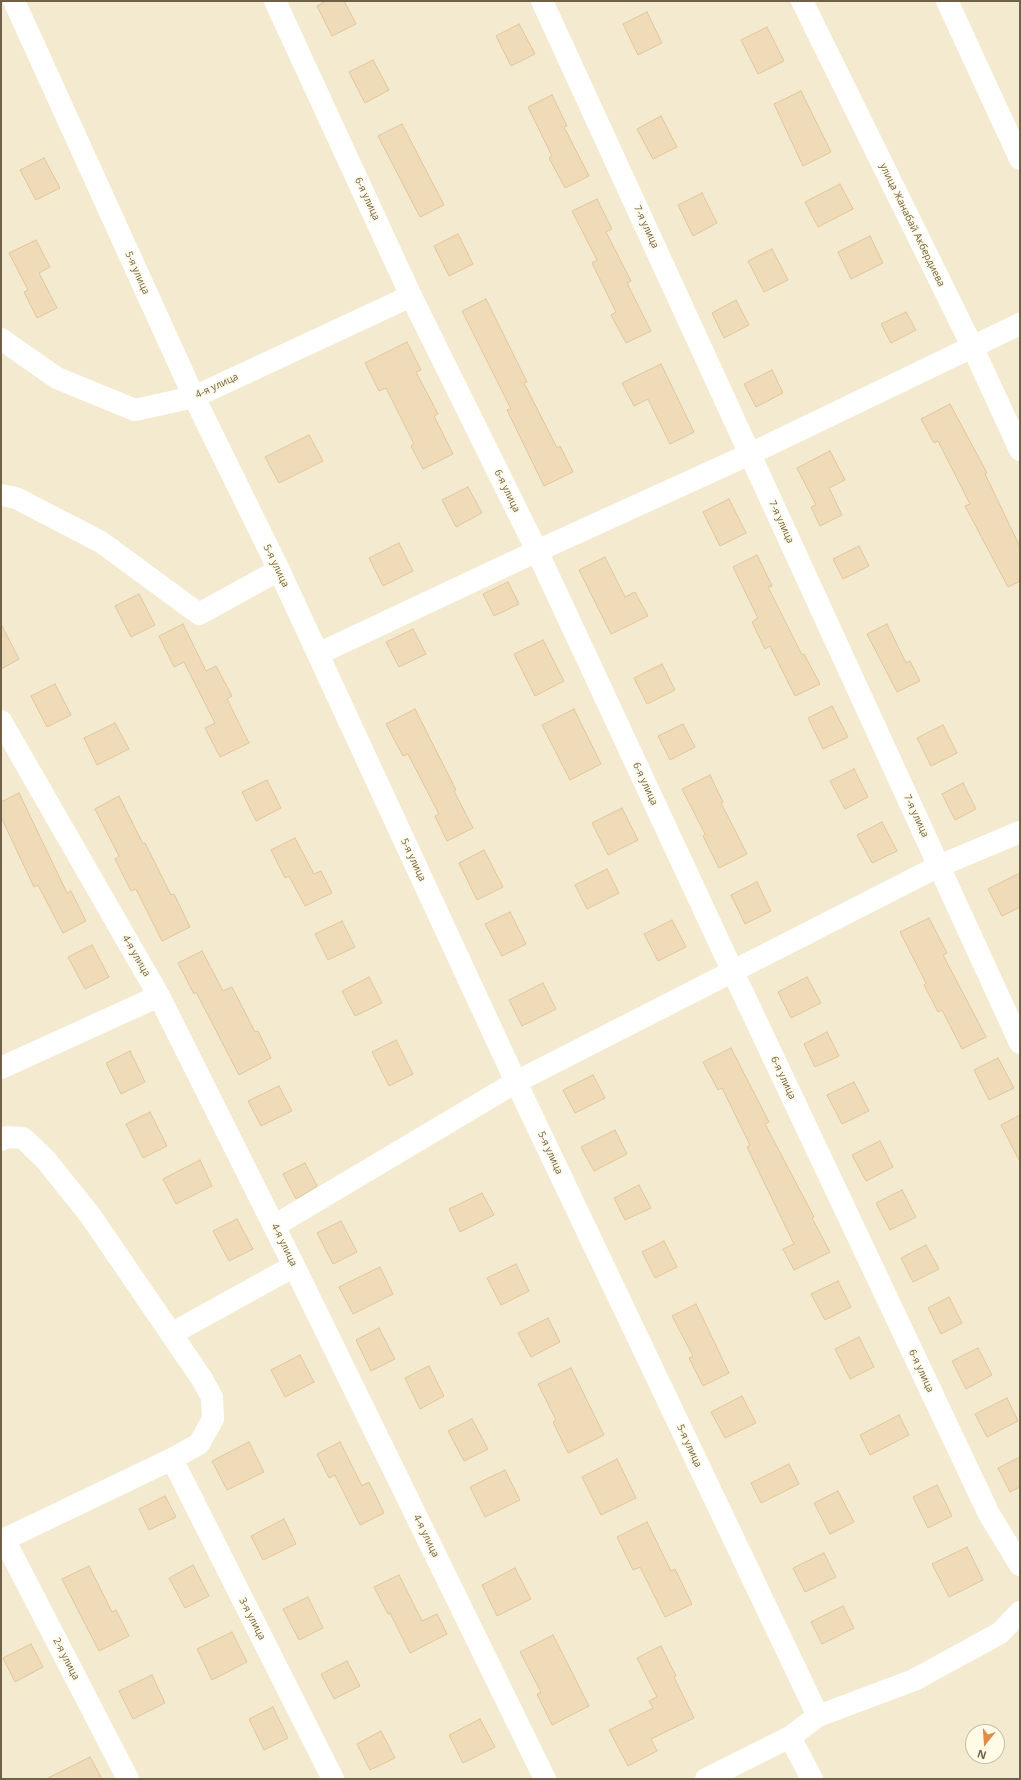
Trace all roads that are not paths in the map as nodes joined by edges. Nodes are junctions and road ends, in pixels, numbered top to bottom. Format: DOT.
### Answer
graph roads {
  1 [pos="14,1"];
  2 [pos="276,1"];
  3 [pos="542,1"];
  4 [pos="802,1"];
  5 [pos="947,1"];
  6 [pos="1020,159"];
  7 [pos="411,296"];
  8 [pos="1020,324"];
  9 [pos="1,340"];
  10 [pos="972,346"];
  11 [pos="194,397"];
  12 [pos="1020,450"];
  13 [pos="750,454"];
  14 [pos="1,495"];
  15 [pos="537,551"];
  16 [pos="279,570"];
  17 [pos="318,654"];
  18 [pos="1,721"];
  19 [pos="1020,832"];
  20 [pos="939,866"];
  21 [pos="733,972"];
  22 [pos="159,996"];
  23 [pos="1020,1043"];
  24 [pos="1,1068"];
  25 [pos="516,1082"];
  26 [pos="1,1140"];
  27 [pos="274,1226"];
  28 [pos="294,1266"];
  29 [pos="171,1334"];
  30 [pos="172,1459"];
  31 [pos="3,1540"];
  32 [pos="1020,1564"];
  33 [pos="1020,1612"];
  34 [pos="818,1716"];
  35 [pos="790,1737"];
  36 [pos="128,1779"];
  37 [pos="333,1779"];
  38 [pos="545,1779"];
  39 [pos="706,1779"];
  40 [pos="812,1779"];
  1 -- 11 [label="street, 5-я улица"];
  2 -- 7 [label="street, 6-я улица"];
  3 -- 13 [label="street, 7-я улица"];
  4 -- 10 [label="street, улица Жанабай Акбердиева"];
  5 -- 6 [label="street"];
  7 -- 11 [label="street, 4-я улица"];
  7 -- 15 [label="street, 6-я улица"];
  8 -- 10 [label="street"];
  9 -- 11 [label="street, 4-я улица"];
  10 -- 12 [label="street, улица Жанабай Акбердиева"];
  10 -- 13 [label="street"];
  11 -- 16 [label="street, 5-я улица"];
  13 -- 15 [label="street"];
  13 -- 20 [label="street, 7-я улица"];
  14 -- 16 [label="street"];
  15 -- 17 [label="street"];
  15 -- 21 [label="street, 6-я улица"];
  16 -- 17 [label="street, 5-я улица"];
  17 -- 25 [label="street, 5-я улица"];
  18 -- 22 [label="street, 4-я улица"];
  19 -- 20 [label="street"];
  20 -- 21 [label="street"];
  20 -- 23 [label="street, 7-я улица"];
  21 -- 25 [label="street"];
  21 -- 32 [label="street, 6-я улица"];
  22 -- 24 [label="street"];
  22 -- 27 [label="street, 4-я улица"];
  25 -- 27 [label="street"];
  25 -- 34 [label="street, 5-я улица"];
  26 -- 29 [label="street"];
  27 -- 28 [label="street, 4-я улица"];
  28 -- 29 [label="street"];
  28 -- 38 [label="street, 4-я улица"];
  29 -- 30 [label="street"];
  30 -- 31 [label="street"];
  30 -- 37 [label="street, 3-я улица"];
  31 -- 36 [label="street, 2-я улица"];
  33 -- 34 [label="street"];
  34 -- 35 [label="street"];
  35 -- 39 [label="street"];
  35 -- 40 [label="street"];
}
